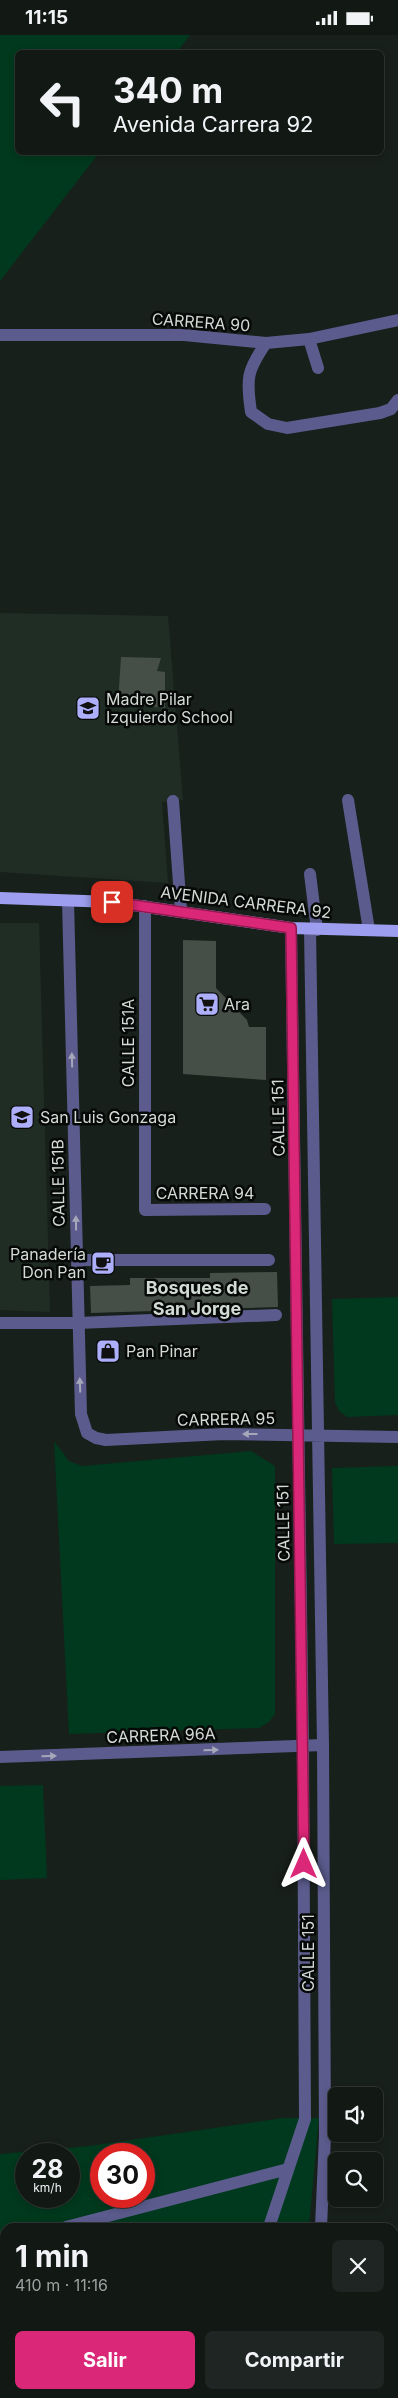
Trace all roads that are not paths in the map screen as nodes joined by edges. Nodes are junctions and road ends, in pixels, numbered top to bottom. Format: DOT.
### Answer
graph roads {
  1 [pos="398,320"];
  2 [pos="0,335"];
  3 [pos="309,339"];
  4 [pos="266,343"];
  5 [pos="318,368"];
  6 [pos="398,400"];
  7 [pos="348,800"];
  8 [pos="173,801"];
  9 [pos="310,874"];
  10 [pos="0,899"];
  11 [pos="68,901"];
  12 [pos="145,906"];
  13 [pos="181,911"];
  14 [pos="291,928"];
  15 [pos="314,930"];
  16 [pos="369,930"];
  17 [pos="398,931"];
  18 [pos="265,1209"];
  19 [pos="145,1210"];
  20 [pos="77,1260"];
  21 [pos="269,1260"];
  22 [pos="276,1315"];
  23 [pos="0,1323"];
  24 [pos="78,1323"];
  25 [pos="87,1433"];
  26 [pos="298,1434"];
  27 [pos="318,1436"];
  28 [pos="398,1437"];
  29 [pos="324,1745"];
  30 [pos="303,1746"];
  31 [pos="0,1757"];
  32 [pos="288,2169"];
  33 [pos="81,2223"];
  34 [pos="270,2223"];
  35 [pos="320,2223"];
  1 -- 3 [label="street, CARRERA 90"];
  2 -- 4 [label="street, CARRERA 90"];
  3 -- 4 [label="street, CARRERA 90"];
  3 -- 5 [label="street"];
  4 -- 6 [label="street"];
  7 -- 16 [label="street"];
  8 -- 13 [label="street"];
  9 -- 15 [label="street, CALLE 151"];
  10 -- 11 [label="main road, AVENIDA CARRERA 92"];
  11 -- 12 [label="main road, AVENIDA CARRERA 92"];
  20 -- 11 [label="street, CALLE 151B, one-way"];
  12 -- 13 [label="main road, AVENIDA CARRERA 92"];
  12 -- 19 [label="street, CALLE 151A"];
  13 -- 14 [label="main road, AVENIDA CARRERA 92"];
  14 -- 15 [label="main road, AVENIDA CARRERA 92"];
  14 -- 26 [label="street, CALLE 151"];
  15 -- 16 [label="main road, AVENIDA CARRERA 92"];
  15 -- 27 [label="street, CALLE 151"];
  16 -- 17 [label="main road, AVENIDA CARRERA 92"];
  18 -- 19 [label="street, CARRERA 94"];
  20 -- 21 [label="street"];
  20 -- 24 [label="street, CALLE 151B"];
  22 -- 24 [label="street"];
  23 -- 24 [label="street"];
  25 -- 24 [label="street, CALLE 151B, one-way"];
  26 -- 25 [label="street, CARRERA 95, one-way"];
  26 -- 27 [label="street, CARRERA 95"];
  26 -- 30 [label="street, CALLE 151"];
  27 -- 28 [label="street, CARRERA 95"];
  27 -- 29 [label="street, CALLE 151"];
  29 -- 30 [label="street, CARRERA 96A"];
  29 -- 35 [label="street, CALLE 151"];
  31 -- 30 [label="street, CARRERA 96A, one-way"];
  30 -- 32 [label="street, CALLE 151"];
  32 -- 33 [label="street"];
  32 -- 34 [label="street, CALLE 151"];
}
